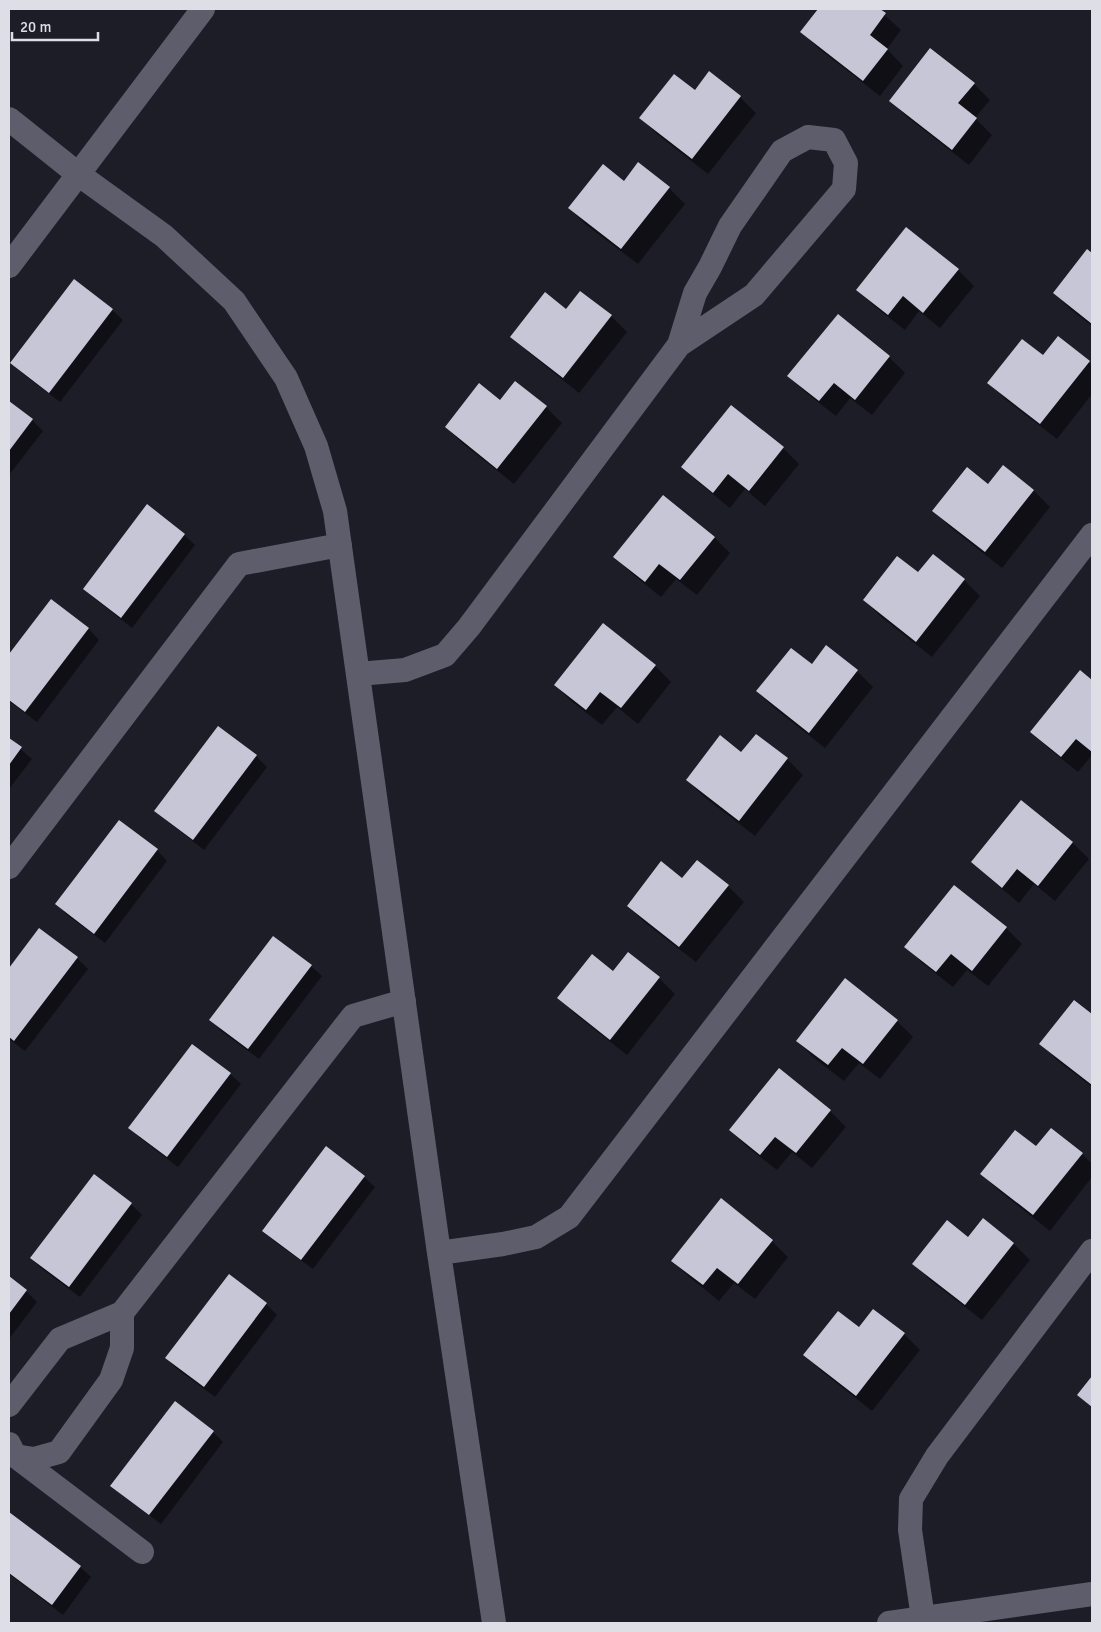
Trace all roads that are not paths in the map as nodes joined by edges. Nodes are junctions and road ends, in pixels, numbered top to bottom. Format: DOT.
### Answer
graph roads {
  1 [pos="203,9"];
  2 [pos="9,119"];
  3 [pos="78,174"];
  4 [pos="9,266"];
  5 [pos="679,346"];
  6 [pos="1092,535"];
  7 [pos="340,545"];
  8 [pos="358,674"];
  9 [pos="9,867"];
  10 [pos="404,1001"];
  11 [pos="1092,1251"];
  12 [pos="439,1253"];
  13 [pos="122,1313"];
  14 [pos="9,1405"];
  15 [pos="11,1450"];
  16 [pos="142,1552"];
  17 [pos="1092,1594"];
  18 [pos="923,1618"];
  19 [pos="494,1623"];
  20 [pos="889,1623"];
  1 -- 3 [label="street"];
  2 -- 3 [label="street"];
  3 -- 4 [label="street"];
  3 -- 7 [label="street"];
  5 -- 5 [label="street"];
  5 -- 8 [label="street"];
  6 -- 12 [label="street"];
  7 -- 8 [label="street"];
  7 -- 9 [label="street"];
  8 -- 10 [label="street"];
  10 -- 12 [label="street"];
  10 -- 13 [label="street"];
  11 -- 18 [label="street"];
  12 -- 19 [label="street"];
  13 -- 14 [label="street"];
  13 -- 15 [label="street"];
  15 -- 16 [label="street"];
  17 -- 18 [label="street"];
  18 -- 20 [label="street"];
}
